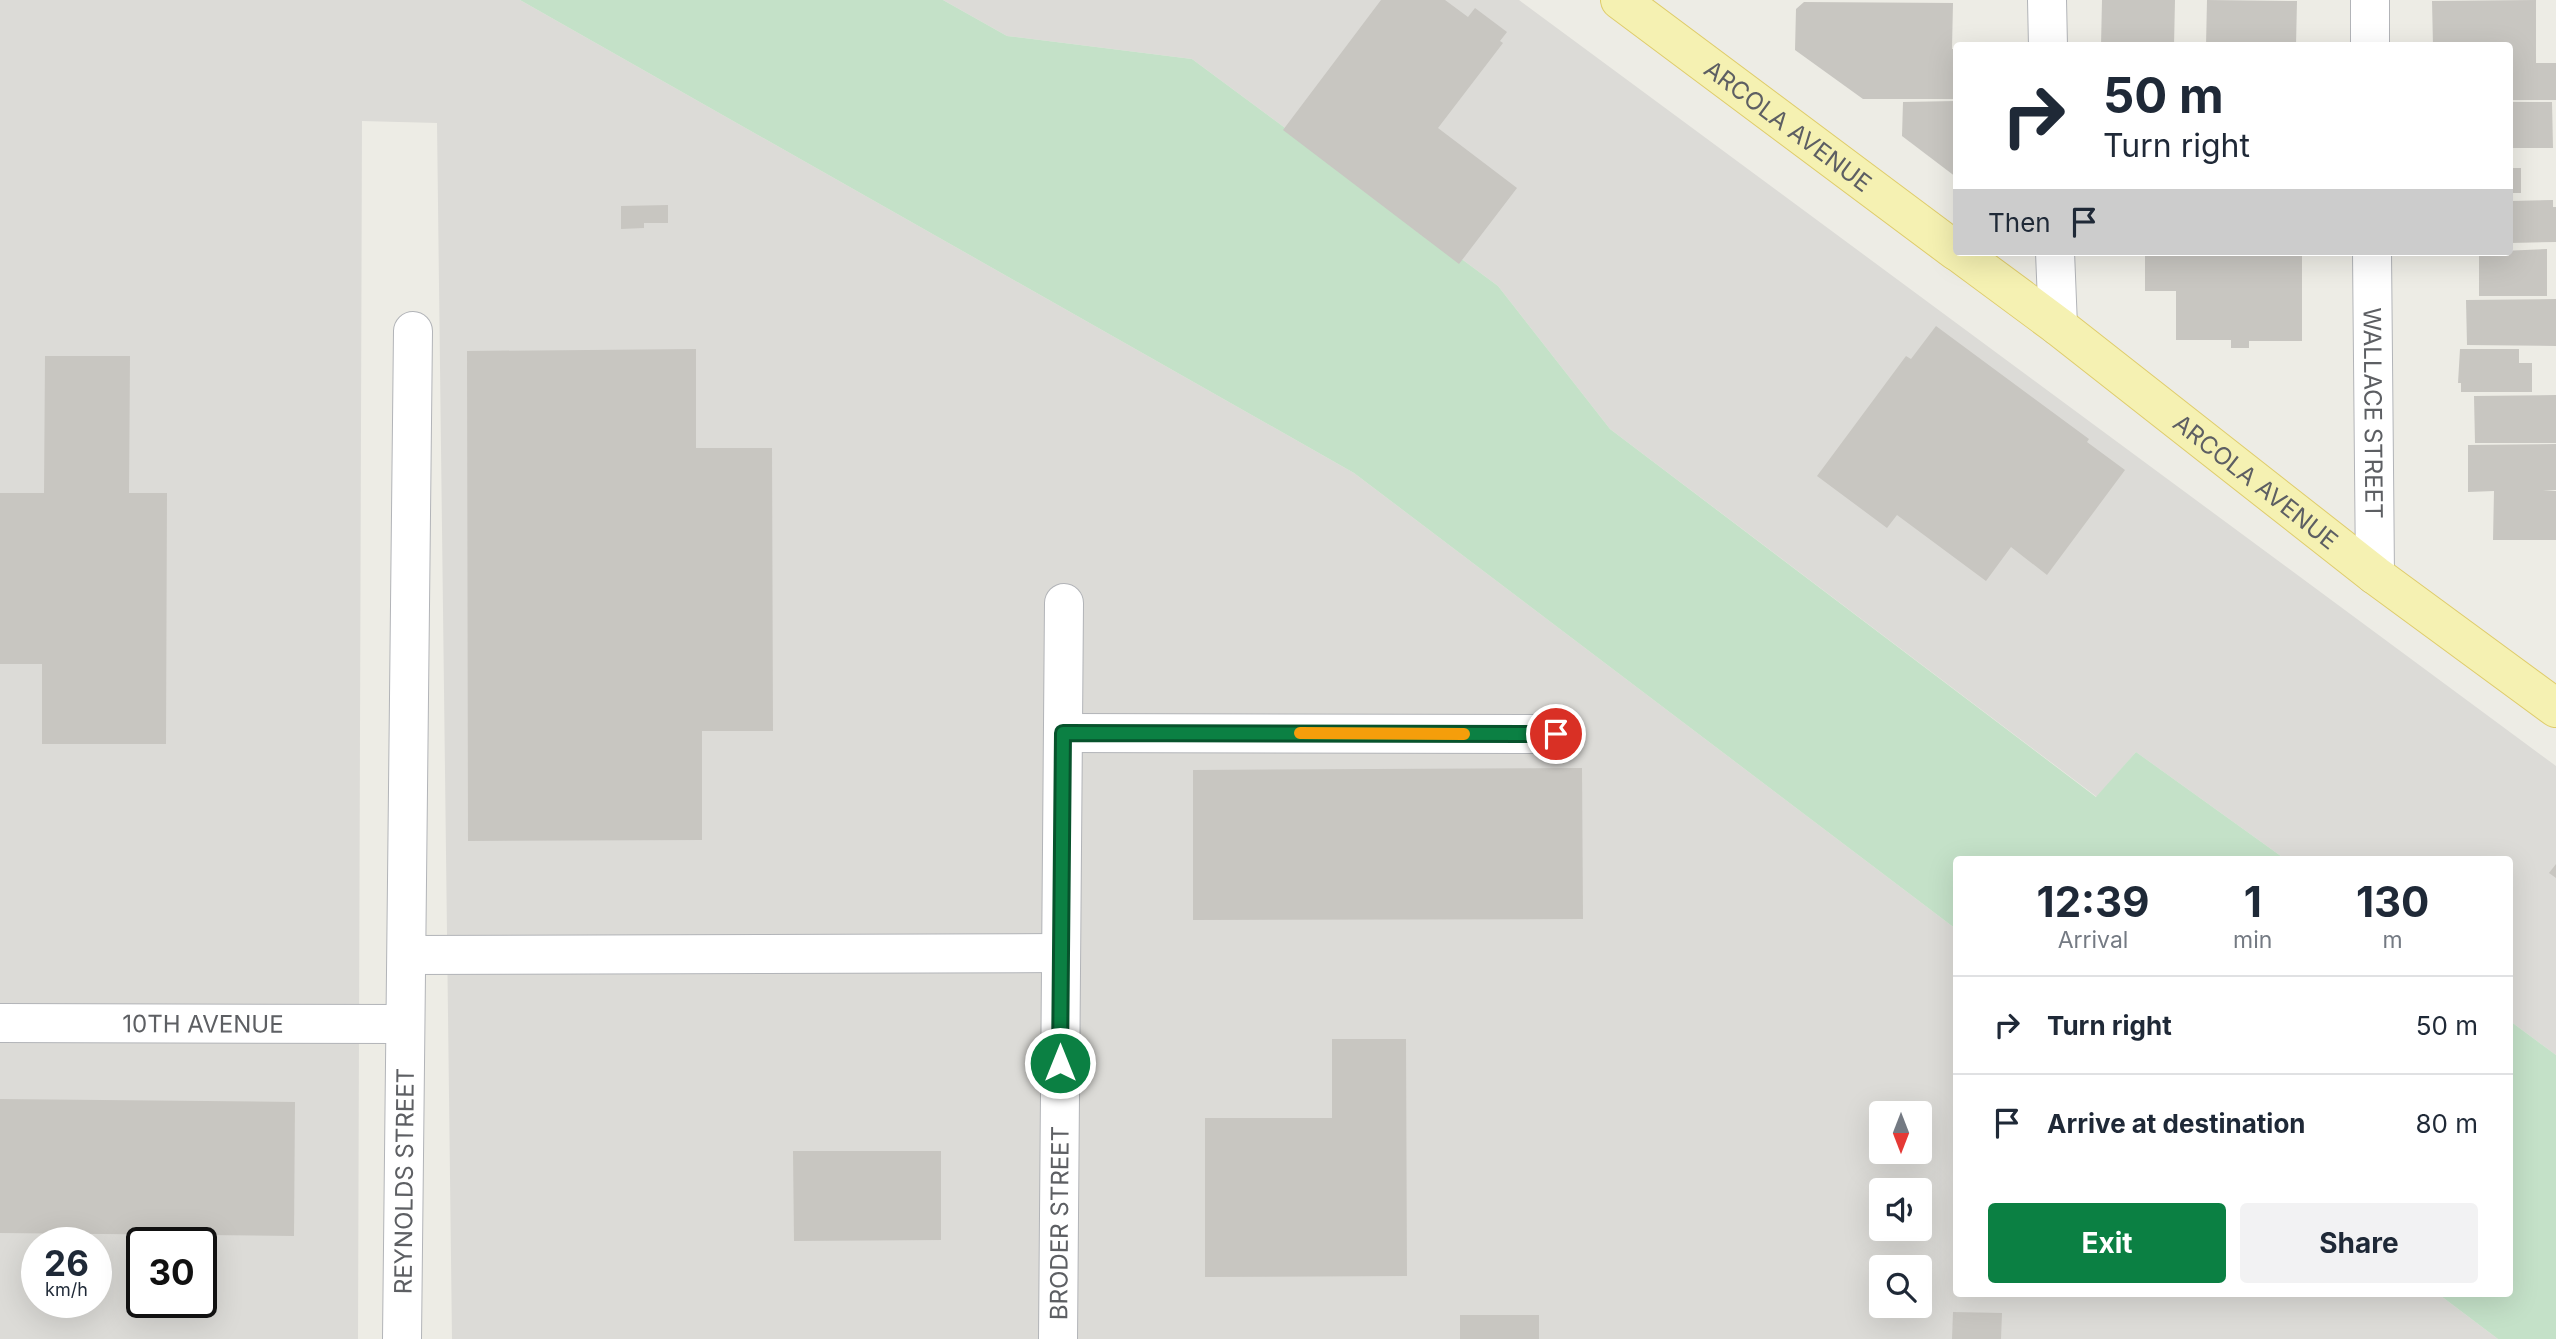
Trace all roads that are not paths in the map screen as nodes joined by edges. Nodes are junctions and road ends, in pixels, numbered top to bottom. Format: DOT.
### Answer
graph roads {
  1 [pos="1620,0"];
  2 [pos="2046,0"];
  3 [pos="2370,0"];
  4 [pos="2048,42"];
  5 [pos="2370,42"];
  6 [pos="1953,248"];
  7 [pos="1964,256"];
  8 [pos="2055,256"];
  9 [pos="2372,256"];
  10 [pos="2058,326"];
  11 [pos="413,331"];
  12 [pos="2375,575"];
  13 [pos="1064,603"];
  14 [pos="2556,708"];
  15 [pos="1063,733"];
  16 [pos="1556,734"];
  17 [pos="1061,953"];
  18 [pos="407,954"];
  19 [pos="0,1023"];
  20 [pos="405,1024"];
  21 [pos="402,1339"];
  22 [pos="1058,1339"];
  1 -- 6 [label="main road, ARCOLA AVENUE"];
  2 -- 4 [label="street"];
  3 -- 5 [label="street"];
  7 -- 10 [label="main road, ARCOLA AVENUE"];
  8 -- 10 [label="street"];
  9 -- 12 [label="street, WALLACE STREET"];
  10 -- 12 [label="main road, ARCOLA AVENUE"];
  11 -- 18 [label="street, REYNOLDS STREET"];
  12 -- 14 [label="main road, ARCOLA AVENUE"];
  13 -- 15 [label="street, BRODER STREET"];
  15 -- 16 [label="street"];
  15 -- 17 [label="street, BRODER STREET"];
  17 -- 18 [label="street"];
  17 -- 22 [label="street, BRODER STREET"];
  18 -- 20 [label="street, REYNOLDS STREET"];
  19 -- 20 [label="street, 10TH AVENUE"];
  20 -- 21 [label="street, REYNOLDS STREET"];
}
